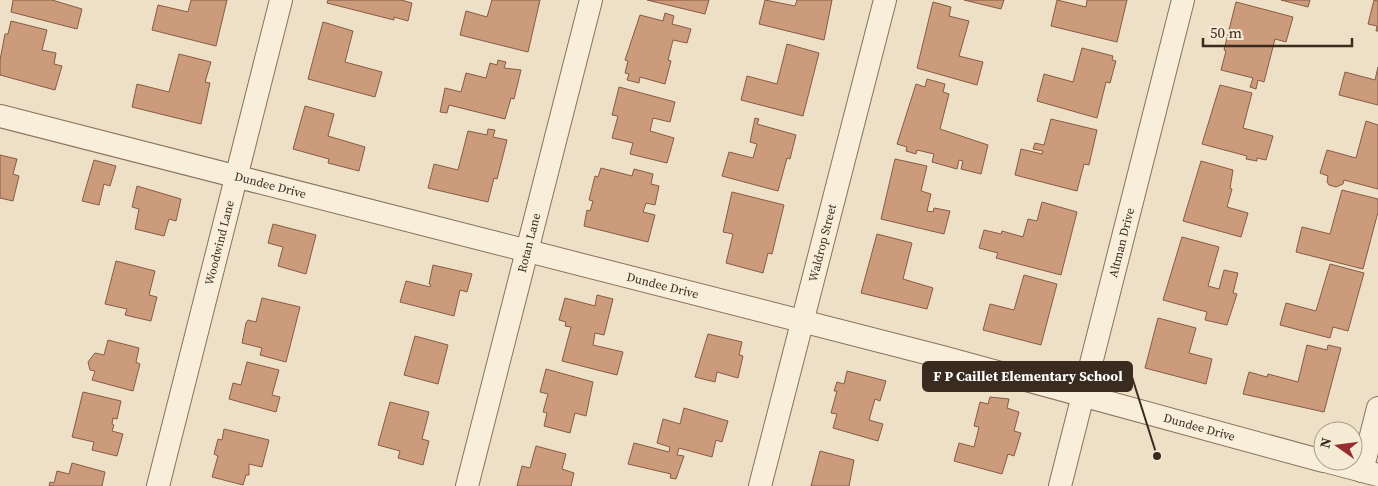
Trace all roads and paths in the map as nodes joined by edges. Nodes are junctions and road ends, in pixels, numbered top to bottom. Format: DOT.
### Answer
graph roads {
  1 [pos="281,0"];
  2 [pos="591,0"];
  3 [pos="885,0"];
  4 [pos="1183,0"];
  5 [pos="0,116"];
  6 [pos="236,178"];
  7 [pos="526,250"];
  8 [pos="802,321"];
  9 [pos="1083,396"];
  10 [pos="1378,408"];
  11 [pos="1313,458"];
  12 [pos="1370,473"];
  13 [pos="158,486"];
  14 [pos="468,486"];
  15 [pos="760,486"];
  16 [pos="1060,486"];
  1 -- 6 [label="street, Woodwind Lane"];
  2 -- 7 [label="street, Rotan Lane"];
  3 -- 8 [label="street, Waldrop Street"];
  4 -- 9 [label="street, Altman Drive"];
  5 -- 6 [label="street, Dundee Drive"];
  6 -- 7 [label="street, Dundee Drive"];
  6 -- 13 [label="street, Woodwind Lane"];
  7 -- 8 [label="street, Dundee Drive"];
  7 -- 14 [label="street, Rotan Lane"];
  8 -- 9 [label="street, Dundee Drive"];
  8 -- 15 [label="street, Waldrop Street"];
  9 -- 11 [label="street, Dundee Drive"];
  9 -- 16 [label="street, Altman Drive"];
  10 -- 12 [label="street"];
}
